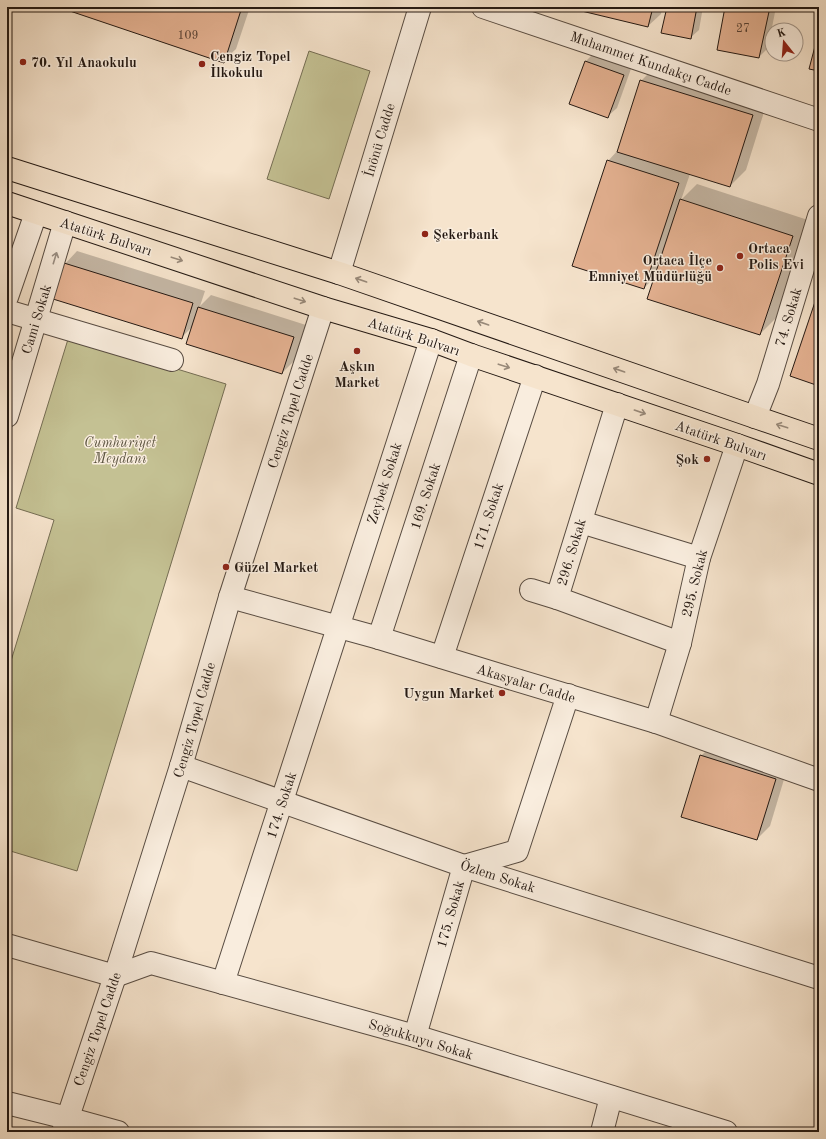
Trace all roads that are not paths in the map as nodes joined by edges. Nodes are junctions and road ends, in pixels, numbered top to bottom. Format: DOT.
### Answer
graph roads {
  1 [pos="420,7"];
  2 [pos="483,7"];
  3 [pos="819,120"];
  4 [pos="7,168"];
  5 [pos="7,203"];
  6 [pos="36,212"];
  7 [pos="819,216"];
  8 [pos="66,222"];
  9 [pos="338,272"];
  10 [pos="7,297"];
  11 [pos="324,308"];
  12 [pos="7,311"];
  13 [pos="36,319"];
  14 [pos="431,340"];
  15 [pos="471,355"];
  16 [pos="172,360"];
  17 [pos="535,376"];
  18 [pos="617,404"];
  19 [pos="7,416"];
  20 [pos="755,417"];
  21 [pos="819,438"];
  22 [pos="737,445"];
  23 [pos="819,474"];
  24 [pos="581,522"];
  25 [pos="699,558"];
  26 [pos="531,590"];
  27 [pos="230,597"];
  28 [pos="557,598"];
  29 [pos="338,626"];
  30 [pos="379,638"];
  31 [pos="680,643"];
  32 [pos="442,657"];
  33 [pos="568,695"];
  34 [pos="656,722"];
  35 [pos="181,766"];
  36 [pos="819,780"];
  37 [pos="282,801"];
  38 [pos="464,866"];
  39 [pos="7,945"];
  40 [pos="817,972"];
  41 [pos="115,976"];
  42 [pos="223,983"];
  43 [pos="415,1036"];
  44 [pos="611,1097"];
  45 [pos="7,1103"];
  46 [pos="65,1125"];
  47 [pos="719,1131"];
  48 [pos="118,1132"];
  49 [pos="602,1132"];
  1 -- 9 [label="street, İnönü Cadde"];
  2 -- 3 [label="street, Muhammet Kundakçı Cadde"];
  4 -- 9 [label="main road"];
  5 -- 6 [label="main road, Atatürk Bulvarı"];
  6 -- 8 [label="main road, Atatürk Bulvarı"];
  6 -- 10 [label="street"];
  7 -- 20 [label="street, 74. Sokak"];
  8 -- 11 [label="main road, Atatürk Bulvarı, one-way"];
  13 -- 8 [label="street, Cami Sokak, one-way"];
  20 -- 9 [label="main road, one-way"];
  11 -- 14 [label="main road, Atatürk Bulvarı"];
  11 -- 27 [label="street, Cengiz Topel Cadde"];
  12 -- 13 [label="street"];
  13 -- 16 [label="street"];
  13 -- 19 [label="street, Cami Sokak"];
  14 -- 15 [label="main road, Atatürk Bulvarı"];
  14 -- 29 [label="street, Zeybek Sokak"];
  15 -- 17 [label="main road, Atatürk Bulvarı, one-way"];
  15 -- 30 [label="street, 169. Sokak"];
  17 -- 18 [label="main road, Atatürk Bulvarı"];
  17 -- 32 [label="street, 171. Sokak"];
  18 -- 22 [label="main road, Atatürk Bulvarı, one-way"];
  18 -- 24 [label="street, 296. Sokak"];
  21 -- 20 [label="main road, one-way"];
  22 -- 23 [label="main road, Atatürk Bulvarı"];
  22 -- 25 [label="street, 295. Sokak"];
  24 -- 25 [label="street"];
  24 -- 28 [label="street, 296. Sokak"];
  25 -- 31 [label="street, 295. Sokak"];
  26 -- 28 [label="street"];
  27 -- 29 [label="street, Akasyalar Cadde"];
  27 -- 35 [label="street, Cengiz Topel Cadde"];
  28 -- 31 [label="street, 296. Sokak"];
  29 -- 30 [label="street, Akasyalar Cadde"];
  29 -- 37 [label="street, 174. Sokak"];
  30 -- 32 [label="street, Akasyalar Cadde"];
  31 -- 34 [label="street, 295. Sokak"];
  32 -- 33 [label="street, Akasyalar Cadde"];
  33 -- 34 [label="street, Akasyalar Cadde"];
  33 -- 38 [label="street, 175. Sokak"];
  34 -- 36 [label="street, Akasyalar Cadde"];
  35 -- 37 [label="street, Özlem Sokak"];
  35 -- 41 [label="street, Cengiz Topel Cadde"];
  37 -- 38 [label="street, Özlem Sokak"];
  37 -- 42 [label="street, 174. Sokak"];
  38 -- 40 [label="street, Özlem Sokak"];
  38 -- 43 [label="street, 175. Sokak"];
  39 -- 41 [label="street"];
  41 -- 42 [label="street, Soğukkuyu Sokak"];
  41 -- 46 [label="street, Cengiz Topel Cadde"];
  42 -- 43 [label="street, Soğukkuyu Sokak"];
  43 -- 44 [label="street, Soğukkuyu Sokak"];
  44 -- 47 [label="street, Soğukkuyu Sokak"];
  44 -- 49 [label="street"];
  45 -- 46 [label="street"];
  46 -- 48 [label="street"];
}
